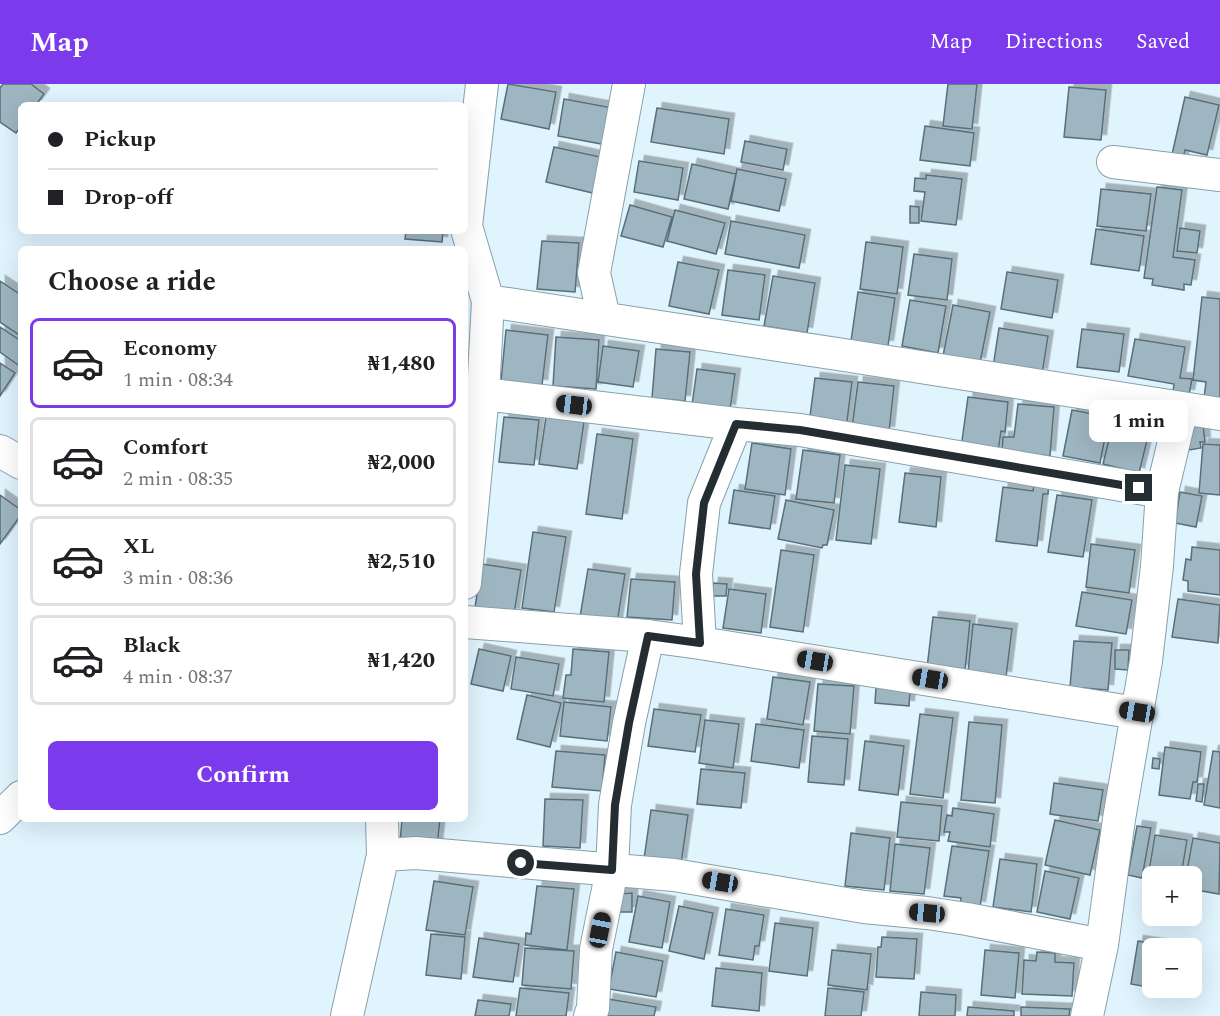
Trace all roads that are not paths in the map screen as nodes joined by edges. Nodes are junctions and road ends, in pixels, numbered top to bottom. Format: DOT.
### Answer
graph roads {
  1 [pos="482,84"];
  2 [pos="629,84"];
  3 [pos="1113,162"];
  4 [pos="1220,175"];
  5 [pos="468,208"];
  6 [pos="468,233"];
  7 [pos="488,302"];
  8 [pos="604,318"];
  9 [pos="483,394"];
  10 [pos="1182,408"];
  11 [pos="1220,414"];
  12 [pos="736,424"];
  13 [pos="0,451"];
  14 [pos="18,461"];
  15 [pos="1162,492"];
  16 [pos="468,552"];
  17 [pos="468,622"];
  18 [pos="648,636"];
  19 [pos="700,643"];
  20 [pos="1137,712"];
  21 [pos="18,800"];
  22 [pos="0,818"];
  23 [pos="382,822"];
  24 [pos="383,855"];
  25 [pos="612,870"];
  26 [pos="1102,945"];
  27 [pos="347,1016"];
  28 [pos="590,1016"];
  29 [pos="1087,1016"];
  1 -- 5 [label="street"];
  2 -- 8 [label="street"];
  3 -- 4 [label="street"];
  6 -- 7 [label="street"];
  7 -- 8 [label="street"];
  7 -- 9 [label="street"];
  8 -- 10 [label="street"];
  9 -- 12 [label="street"];
  9 -- 16 [label="street"];
  10 -- 11 [label="street"];
  10 -- 15 [label="street"];
  12 -- 15 [label="street"];
  12 -- 19 [label="street"];
  13 -- 14 [label="street"];
  15 -- 20 [label="street"];
  17 -- 18 [label="street"];
  18 -- 19 [label="street"];
  18 -- 25 [label="street"];
  19 -- 20 [label="street"];
  20 -- 26 [label="street"];
  21 -- 22 [label="street"];
  23 -- 24 [label="street"];
  24 -- 25 [label="street"];
  24 -- 27 [label="street"];
  25 -- 26 [label="street"];
  25 -- 28 [label="street"];
  26 -- 29 [label="street"];
}
